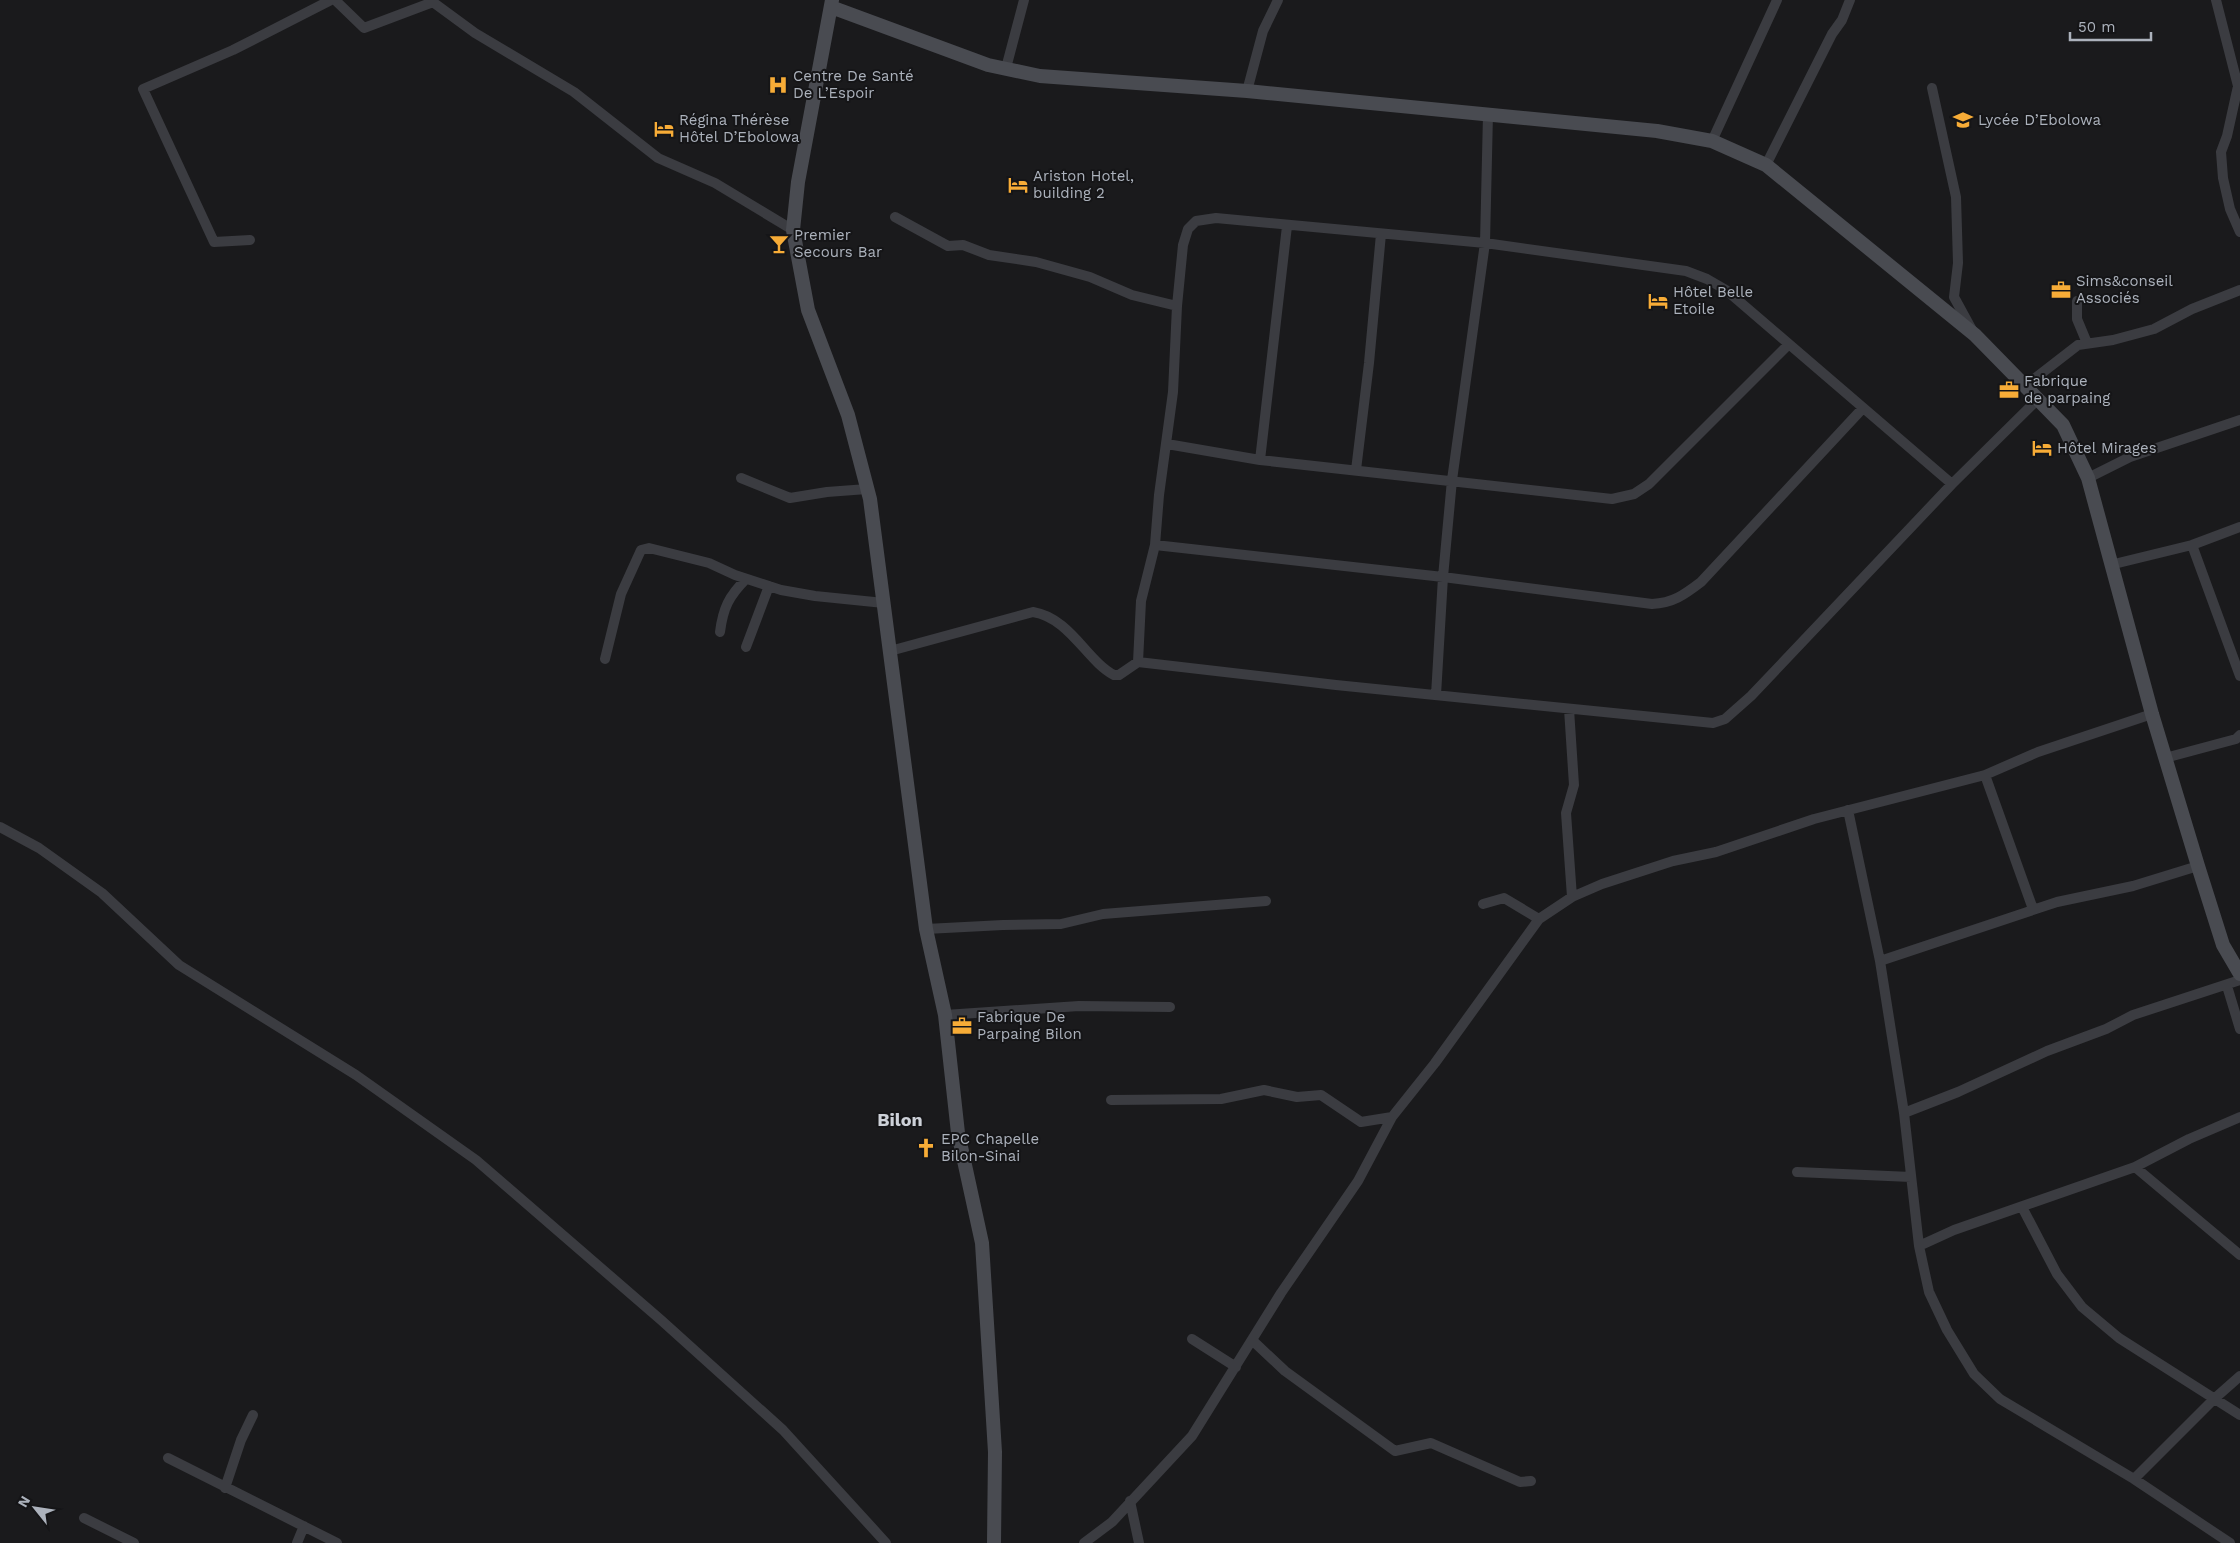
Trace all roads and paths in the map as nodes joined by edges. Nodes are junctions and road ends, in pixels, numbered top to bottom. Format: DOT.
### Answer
graph roads {
  1 [pos="333,0"];
  2 [pos="1024,0"];
  3 [pos="1278,0"];
  4 [pos="1777,0"];
  5 [pos="1850,0"];
  6 [pos="2216,0"];
  7 [pos="432,1"];
  8 [pos="831,3"];
  9 [pos="1006,68"];
  10 [pos="1932,88"];
  11 [pos="1247,91"];
  12 [pos="1488,114"];
  13 [pos="1712,141"];
  14 [pos="1766,165"];
  15 [pos="895,217"];
  16 [pos="1288,226"];
  17 [pos="793,230"];
  18 [pos="2240,232"];
  19 [pos="1381,234"];
  20 [pos="250,240"];
  21 [pos="1485,242"];
  22 [pos="2240,290"];
  23 [pos="2077,301"];
  24 [pos="1177,306"];
  25 [pos="1975,335"];
  26 [pos="1789,344"];
  27 [pos="2088,344"];
  28 [pos="2026,386"];
  29 [pos="2037,400"];
  30 [pos="1863,408"];
  31 [pos="2240,420"];
  32 [pos="1167,444"];
  33 [pos="1260,460"];
  34 [pos="1356,470"];
  35 [pos="741,478"];
  36 [pos="2088,478"];
  37 [pos="1452,480"];
  38 [pos="1952,484"];
  39 [pos="867,489"];
  40 [pos="2240,527"];
  41 [pos="1155,545"];
  42 [pos="2192,545"];
  43 [pos="2110,565"];
  44 [pos="1443,577"];
  45 [pos="746,579"];
  46 [pos="769,586"];
  47 [pos="884,602"];
  48 [pos="720,632"];
  49 [pos="746,647"];
  50 [pos="890,651"];
  51 [pos="605,659"];
  52 [pos="1138,662"];
  53 [pos="2240,676"];
  54 [pos="1436,695"];
  55 [pos="1569,709"];
  56 [pos="2152,714"];
  57 [pos="2240,735"];
  58 [pos="2166,758"];
  59 [pos="1986,774"];
  60 [pos="1848,810"];
  61 [pos="0,827"];
  62 [pos="2198,866"];
  63 [pos="1572,897"];
  64 [pos="1266,901"];
  65 [pos="1483,904"];
  66 [pos="2033,909"];
  67 [pos="1539,919"];
  68 [pos="926,929"];
  69 [pos="1880,961"];
  70 [pos="2240,974"];
  71 [pos="2240,980"];
  72 [pos="2227,986"];
  73 [pos="1170,1007"];
  74 [pos="945,1015"];
  75 [pos="2240,1029"];
  76 [pos="1111,1100"];
  77 [pos="1904,1113"];
  78 [pos="1392,1117"];
  79 [pos="2240,1117"];
  80 [pos="2135,1167"];
  81 [pos="1797,1172"];
  82 [pos="1911,1177"];
  83 [pos="2022,1207"];
  84 [pos="1919,1246"];
  85 [pos="2240,1255"];
  86 [pos="1192,1339"];
  87 [pos="1252,1340"];
  88 [pos="1236,1367"];
  89 [pos="2240,1376"];
  90 [pos="2214,1399"];
  91 [pos="253,1415"];
  92 [pos="2240,1415"];
  93 [pos="168,1458"];
  94 [pos="2134,1479"];
  95 [pos="1531,1481"];
  96 [pos="225,1488"];
  97 [pos="1130,1501"];
  98 [pos="84,1518"];
  99 [pos="304,1526"];
  100 [pos="134,1543"];
  101 [pos="296,1543"];
  102 [pos="337,1543"];
  103 [pos="886,1543"];
  104 [pos="994,1543"];
  105 [pos="1084,1543"];
  106 [pos="1139,1543"];
  107 [pos="2230,1543"];
  1 -- 7 [label="street"];
  1 -- 20 [label="street"];
  2 -- 9 [label="street"];
  3 -- 11 [label="street"];
  4 -- 13 [label="street"];
  5 -- 14 [label="street"];
  6 -- 18 [label="street"];
  7 -- 17 [label="street"];
  8 -- 9 [label="street"];
  8 -- 17 [label="street"];
  9 -- 11 [label="street"];
  10 -- 25 [label="street"];
  11 -- 12 [label="street"];
  12 -- 13 [label="street"];
  12 -- 21 [label="street"];
  13 -- 14 [label="street"];
  14 -- 25 [label="street"];
  15 -- 24 [label="street"];
  16 -- 19 [label="street"];
  16 -- 24 [label="street"];
  16 -- 33 [label="street"];
  17 -- 39 [label="street"];
  19 -- 21 [label="street"];
  19 -- 34 [label="street"];
  21 -- 26 [label="street"];
  21 -- 37 [label="street"];
  22 -- 27 [label="street"];
  23 -- 27 [label="street"];
  24 -- 32 [label="street"];
  25 -- 28 [label="street"];
  26 -- 30 [label="street"];
  26 -- 37 [label="street"];
  27 -- 28 [label="street"];
  28 -- 29 [label="street"];
  29 -- 36 [label="street"];
  29 -- 38 [label="street"];
  30 -- 38 [label="street"];
  30 -- 44 [label="street"];
  31 -- 36 [label="street"];
  32 -- 33 [label="street"];
  32 -- 41 [label="street"];
  33 -- 34 [label="street"];
  34 -- 37 [label="street"];
  35 -- 39 [label="street"];
  36 -- 43 [label="street"];
  37 -- 44 [label="street"];
  38 -- 55 [label="street"];
  39 -- 47 [label="street"];
  40 -- 42 [label="street"];
  41 -- 44 [label="street"];
  41 -- 52 [label="street"];
  42 -- 43 [label="street"];
  42 -- 53 [label="street"];
  43 -- 56 [label="street"];
  44 -- 54 [label="street"];
  45 -- 46 [label="street"];
  45 -- 48 [label="street"];
  45 -- 51 [label="street"];
  46 -- 47 [label="street"];
  46 -- 49 [label="street"];
  47 -- 50 [label="street"];
  50 -- 52 [label="street"];
  50 -- 68 [label="street"];
  52 -- 54 [label="street"];
  54 -- 55 [label="street"];
  55 -- 63 [label="street"];
  56 -- 58 [label="street"];
  56 -- 59 [label="street"];
  57 -- 58 [label="street"];
  58 -- 62 [label="street"];
  59 -- 60 [label="street"];
  59 -- 66 [label="street"];
  60 -- 63 [label="street"];
  60 -- 69 [label="street"];
  61 -- 103 [label="street"];
  62 -- 66 [label="street"];
  62 -- 70 [label="street"];
  63 -- 67 [label="street"];
  64 -- 68 [label="street"];
  65 -- 67 [label="street"];
  66 -- 69 [label="street"];
  67 -- 78 [label="street"];
  68 -- 74 [label="street"];
  69 -- 77 [label="street"];
  71 -- 72 [label="street"];
  72 -- 75 [label="street"];
  72 -- 77 [label="street"];
  73 -- 74 [label="street"];
  74 -- 104 [label="street"];
  76 -- 78 [label="street"];
  77 -- 82 [label="street"];
  78 -- 87 [label="street"];
  79 -- 80 [label="street"];
  80 -- 83 [label="street"];
  80 -- 85 [label="street"];
  81 -- 82 [label="street"];
  82 -- 84 [label="street"];
  83 -- 84 [label="street"];
  83 -- 90 [label="street"];
  84 -- 94 [label="street"];
  86 -- 88 [label="street"];
  87 -- 88 [label="street"];
  87 -- 95 [label="street"];
  88 -- 97 [label="street"];
  89 -- 90 [label="street"];
  90 -- 92 [label="street"];
  90 -- 94 [label="street"];
  91 -- 96 [label="street"];
  93 -- 96 [label="street"];
  94 -- 107 [label="street"];
  96 -- 99 [label="street"];
  97 -- 105 [label="street"];
  97 -- 106 [label="street"];
  98 -- 100 [label="street"];
  99 -- 101 [label="street"];
  99 -- 102 [label="street"];
}
